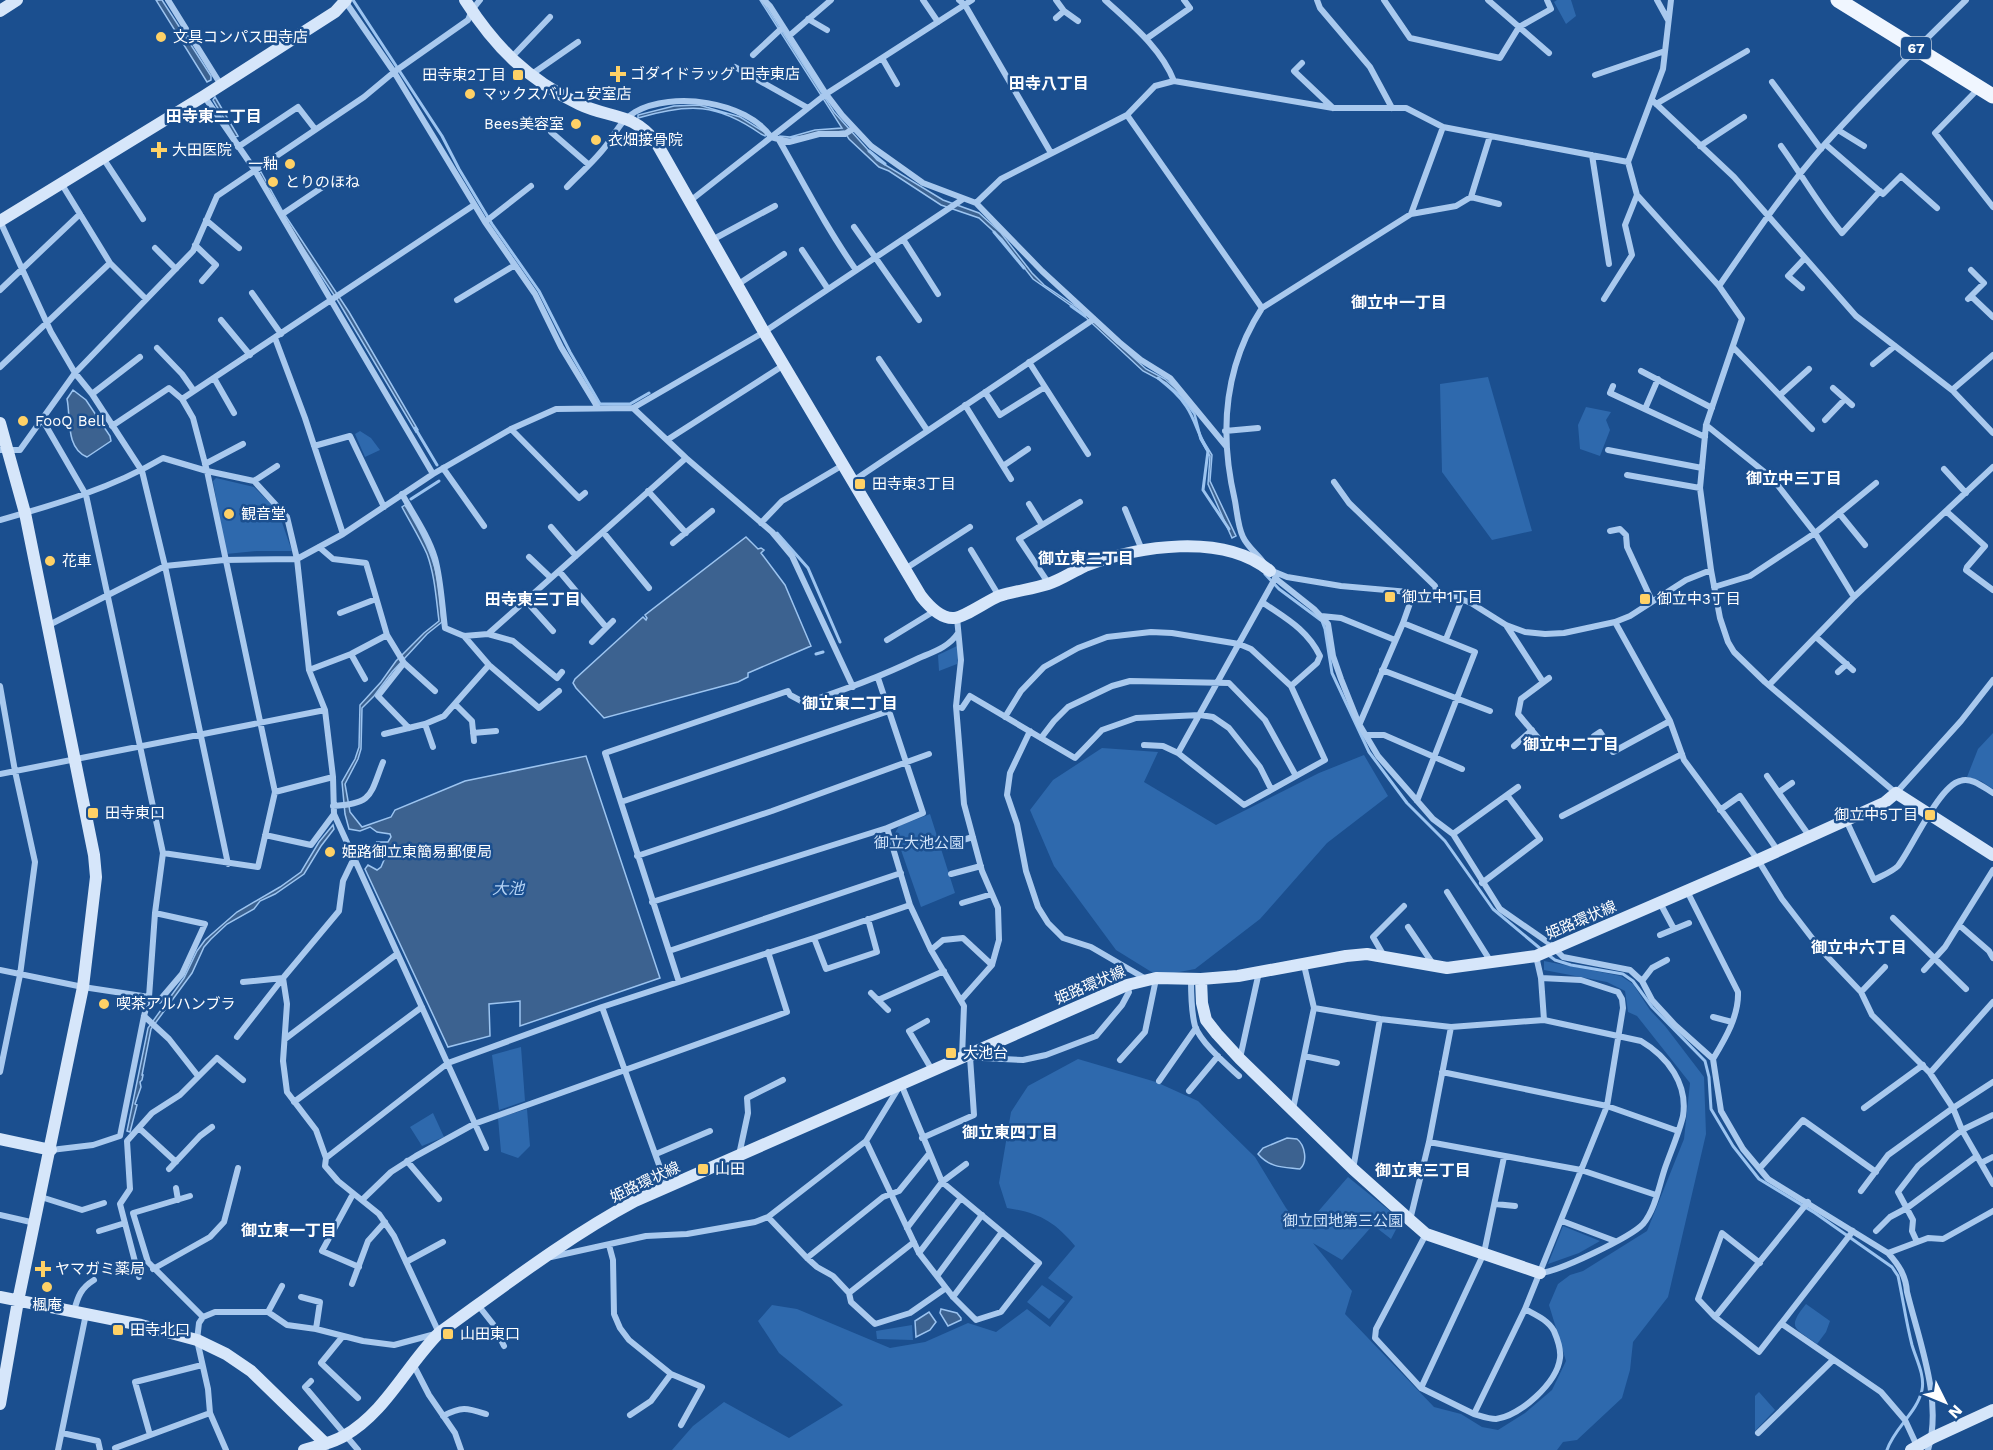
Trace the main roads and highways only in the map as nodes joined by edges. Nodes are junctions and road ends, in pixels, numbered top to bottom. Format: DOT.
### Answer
graph roads {
  1 [pos="1838,0"];
  2 [pos="1993,96"];
  1 -- 2 [label="main road, 67"];
}
